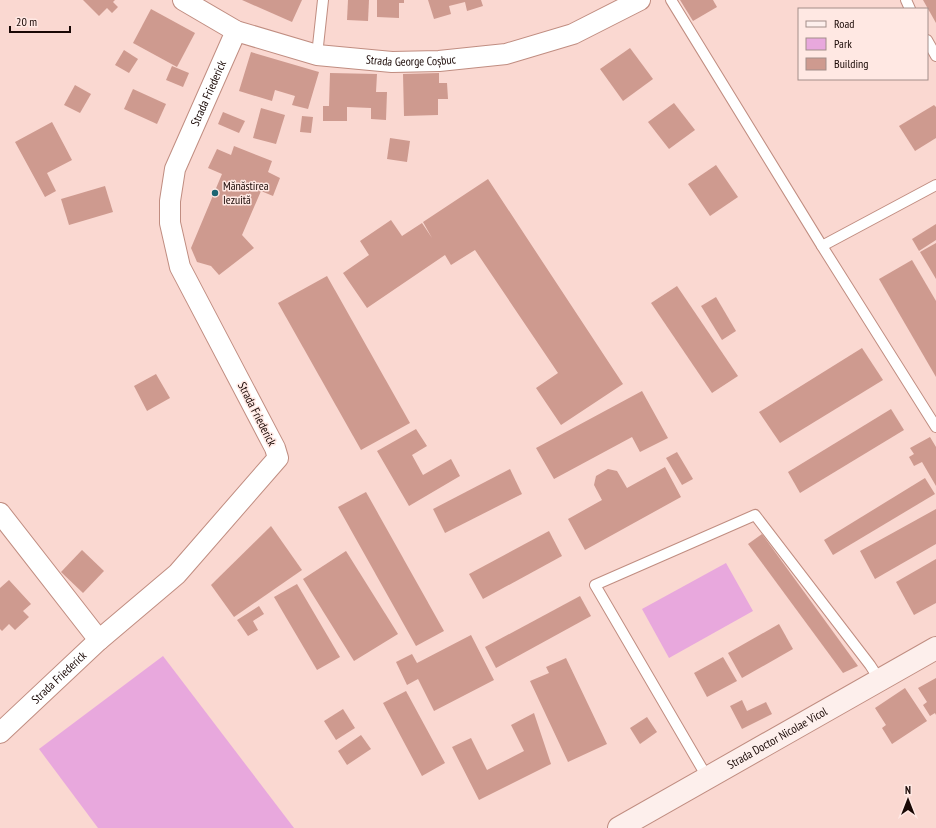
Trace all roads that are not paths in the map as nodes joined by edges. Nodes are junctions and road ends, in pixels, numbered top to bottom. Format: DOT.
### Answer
graph roads {
  1 [pos="183,0"];
  2 [pos="323,0"];
  3 [pos="640,0"];
  4 [pos="672,0"];
  5 [pos="236,31"];
  6 [pos="928,42"];
  7 [pos="317,55"];
  8 [pos="936,56"];
  9 [pos="936,184"];
  10 [pos="822,246"];
  11 [pos="936,427"];
  12 [pos="0,513"];
  13 [pos="99,640"];
  14 [pos="936,648"];
  15 [pos="879,679"];
  16 [pos="0,733"];
  17 [pos="707,778"];
  18 [pos="619,828"];
  1 -- 5 [label="street, Strada George Coșbuc"];
  2 -- 7 [label="lane"];
  3 -- 7 [label="street, Strada George Coșbuc"];
  4 -- 10 [label="lane"];
  5 -- 7 [label="street, Strada George Coșbuc"];
  5 -- 13 [label="street, Strada Friederick"];
  6 -- 8 [label="lane"];
  9 -- 10 [label="lane"];
  10 -- 11 [label="lane"];
  12 -- 13 [label="street"];
  13 -- 16 [label="street, Strada Friederick"];
  14 -- 15 [label="street, Strada Doctor Nicolae Vicol"];
  15 -- 17 [label="street, Strada Doctor Nicolae Vicol"];
  15 -- 17 [label="lane"];
  17 -- 18 [label="street, Strada Doctor Nicolae Vicol"];
}
